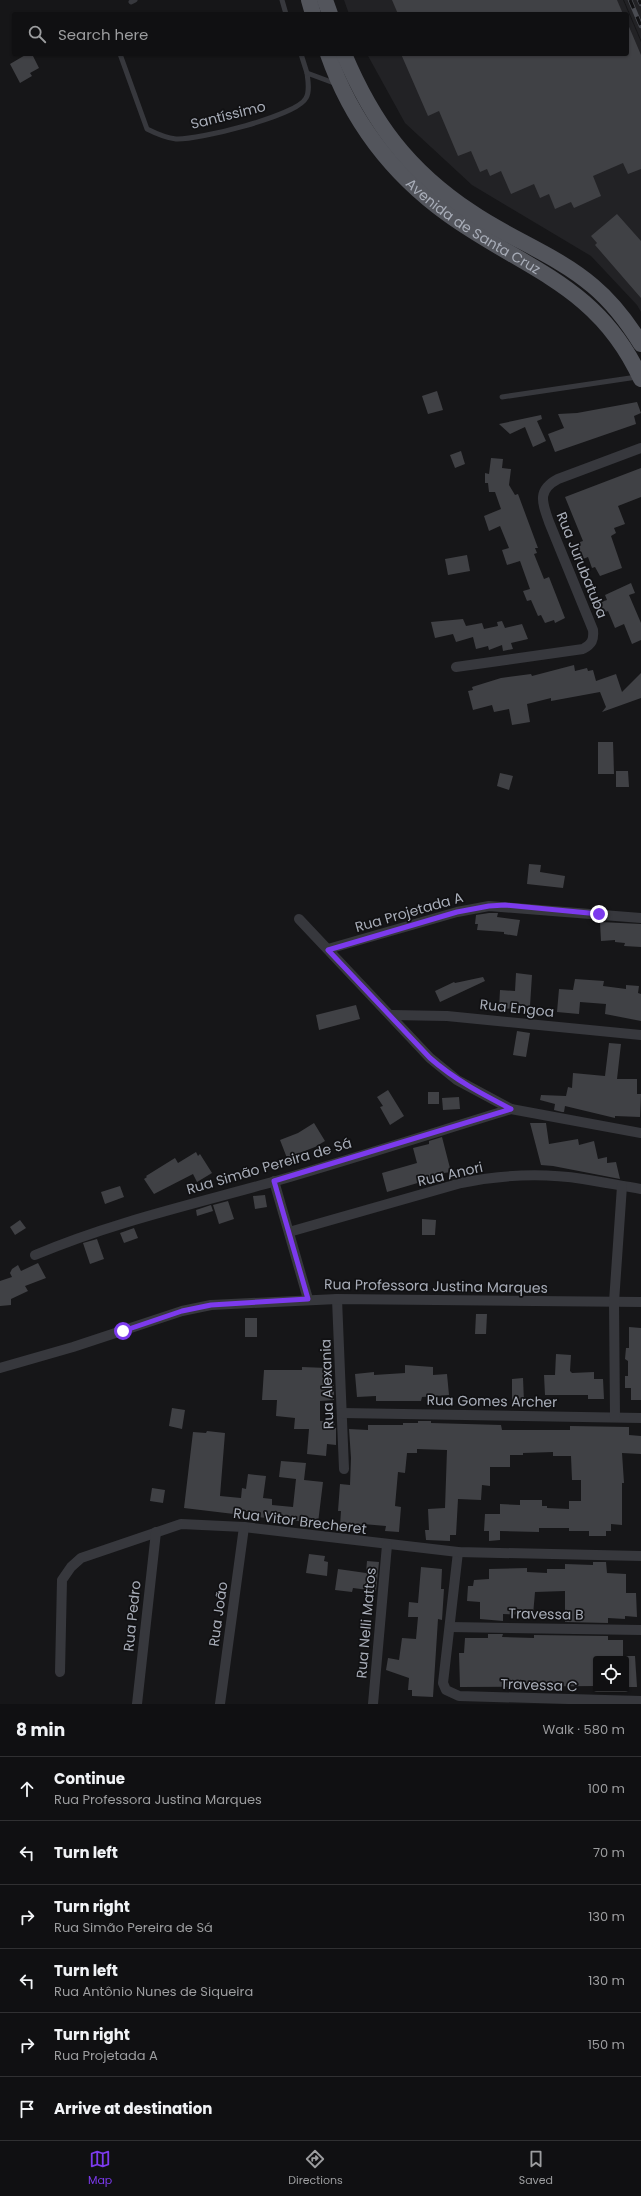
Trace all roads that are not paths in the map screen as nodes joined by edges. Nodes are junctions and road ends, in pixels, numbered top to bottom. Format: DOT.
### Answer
graph roads {
  1 [pos="282,0"];
  2 [pos="308,0"];
  3 [pos="325,0"];
  4 [pos="285,12"];
  5 [pos="313,12"];
  6 [pos="329,12"];
  7 [pos="121,56"];
  8 [pos="302,56"];
  9 [pos="329,56"];
  10 [pos="345,56"];
  11 [pos="307,73"];
  12 [pos="341,86"];
  13 [pos="641,344"];
  14 [pos="640,378"];
  15 [pos="502,397"];
  16 [pos="641,448"];
  17 [pos="456,667"];
  18 [pos="641,918"];
  19 [pos="299,919"];
  20 [pos="328,950"];
  21 [pos="391,1015"];
  22 [pos="641,1035"];
  23 [pos="511,1109"];
  24 [pos="641,1133"];
  25 [pos="274,1181"];
  26 [pos="622,1186"];
  27 [pos="641,1189"];
  28 [pos="289,1232"];
  29 [pos="35,1255"];
  30 [pos="337,1298"];
  31 [pos="308,1299"];
  32 [pos="614,1302"];
  33 [pos="641,1302"];
  34 [pos="0,1368"];
  35 [pos="342,1413"];
  36 [pos="614,1417"];
  37 [pos="641,1418"];
  38 [pos="344,1469"];
  39 [pos="244,1527"];
  40 [pos="156,1532"];
  41 [pos="387,1545"];
  42 [pos="458,1552"];
  43 [pos="641,1556"];
  44 [pos="450,1627"];
  45 [pos="641,1630"];
  46 [pos="60,1672"];
  47 [pos="641,1701"];
  48 [pos="622,1703"];
  49 [pos="137,1704"];
  50 [pos="220,1704"];
  51 [pos="373,1704"];
  1 -- 4 [label="lane"];
  2 -- 5 [label="main road"];
  3 -- 6 [label="main road"];
  7 -- 11 [label="lane, Santíssimo"];
  8 -- 11 [label="lane"];
  9 -- 12 [label="main road, Avenida de Santa Cruz"];
  10 -- 13 [label="main road, Avenida de Santa Cruz"];
  11 -- 12 [label="lane"];
  12 -- 14 [label="main road, Avenida de Santa Cruz"];
  14 -- 15 [label="lane"];
  16 -- 17 [label="street, Rua Jurubatuba"];
  18 -- 20 [label="street, Rua Projetada A"];
  19 -- 20 [label="street"];
  20 -- 21 [label="street"];
  21 -- 22 [label="street, Rua Engoa"];
  21 -- 23 [label="street"];
  23 -- 24 [label="street"];
  23 -- 25 [label="street, Rua Simão Pereira de Sá"];
  25 -- 28 [label="street"];
  25 -- 29 [label="street, Rua Simão Pereira de Sá"];
  26 -- 27 [label="street, Rua Anori"];
  26 -- 28 [label="street, Rua Anori"];
  26 -- 32 [label="street"];
  28 -- 31 [label="street"];
  30 -- 31 [label="street, Rua Professora Justina Marques"];
  30 -- 32 [label="street, Rua Professora Justina Marques"];
  30 -- 35 [label="street, Rua Alexania"];
  31 -- 34 [label="street, Rua Professora Justina Marques"];
  32 -- 33 [label="street, Rua Professora Justina Marques"];
  32 -- 36 [label="street"];
  35 -- 36 [label="street, Rua Gomes Archer"];
  35 -- 38 [label="street, Rua Alexania"];
  36 -- 37 [label="street, Rua Gomes Archer"];
  39 -- 40 [label="street, Rua Vitor Brecheret"];
  39 -- 41 [label="street, Rua Vitor Brecheret"];
  39 -- 50 [label="street, Rua João"];
  40 -- 46 [label="street, Rua Vitor Brecheret"];
  40 -- 49 [label="street, Rua Pedro"];
  41 -- 42 [label="street, Rua Vitor Brecheret"];
  41 -- 51 [label="street, Rua Nelli Mattos"];
  42 -- 43 [label="street, Rua Vitor Brecheret"];
  42 -- 44 [label="street"];
  44 -- 45 [label="street, Travessa B"];
  44 -- 48 [label="street, Travessa C"];
  47 -- 48 [label="street, Travessa C"];
}
